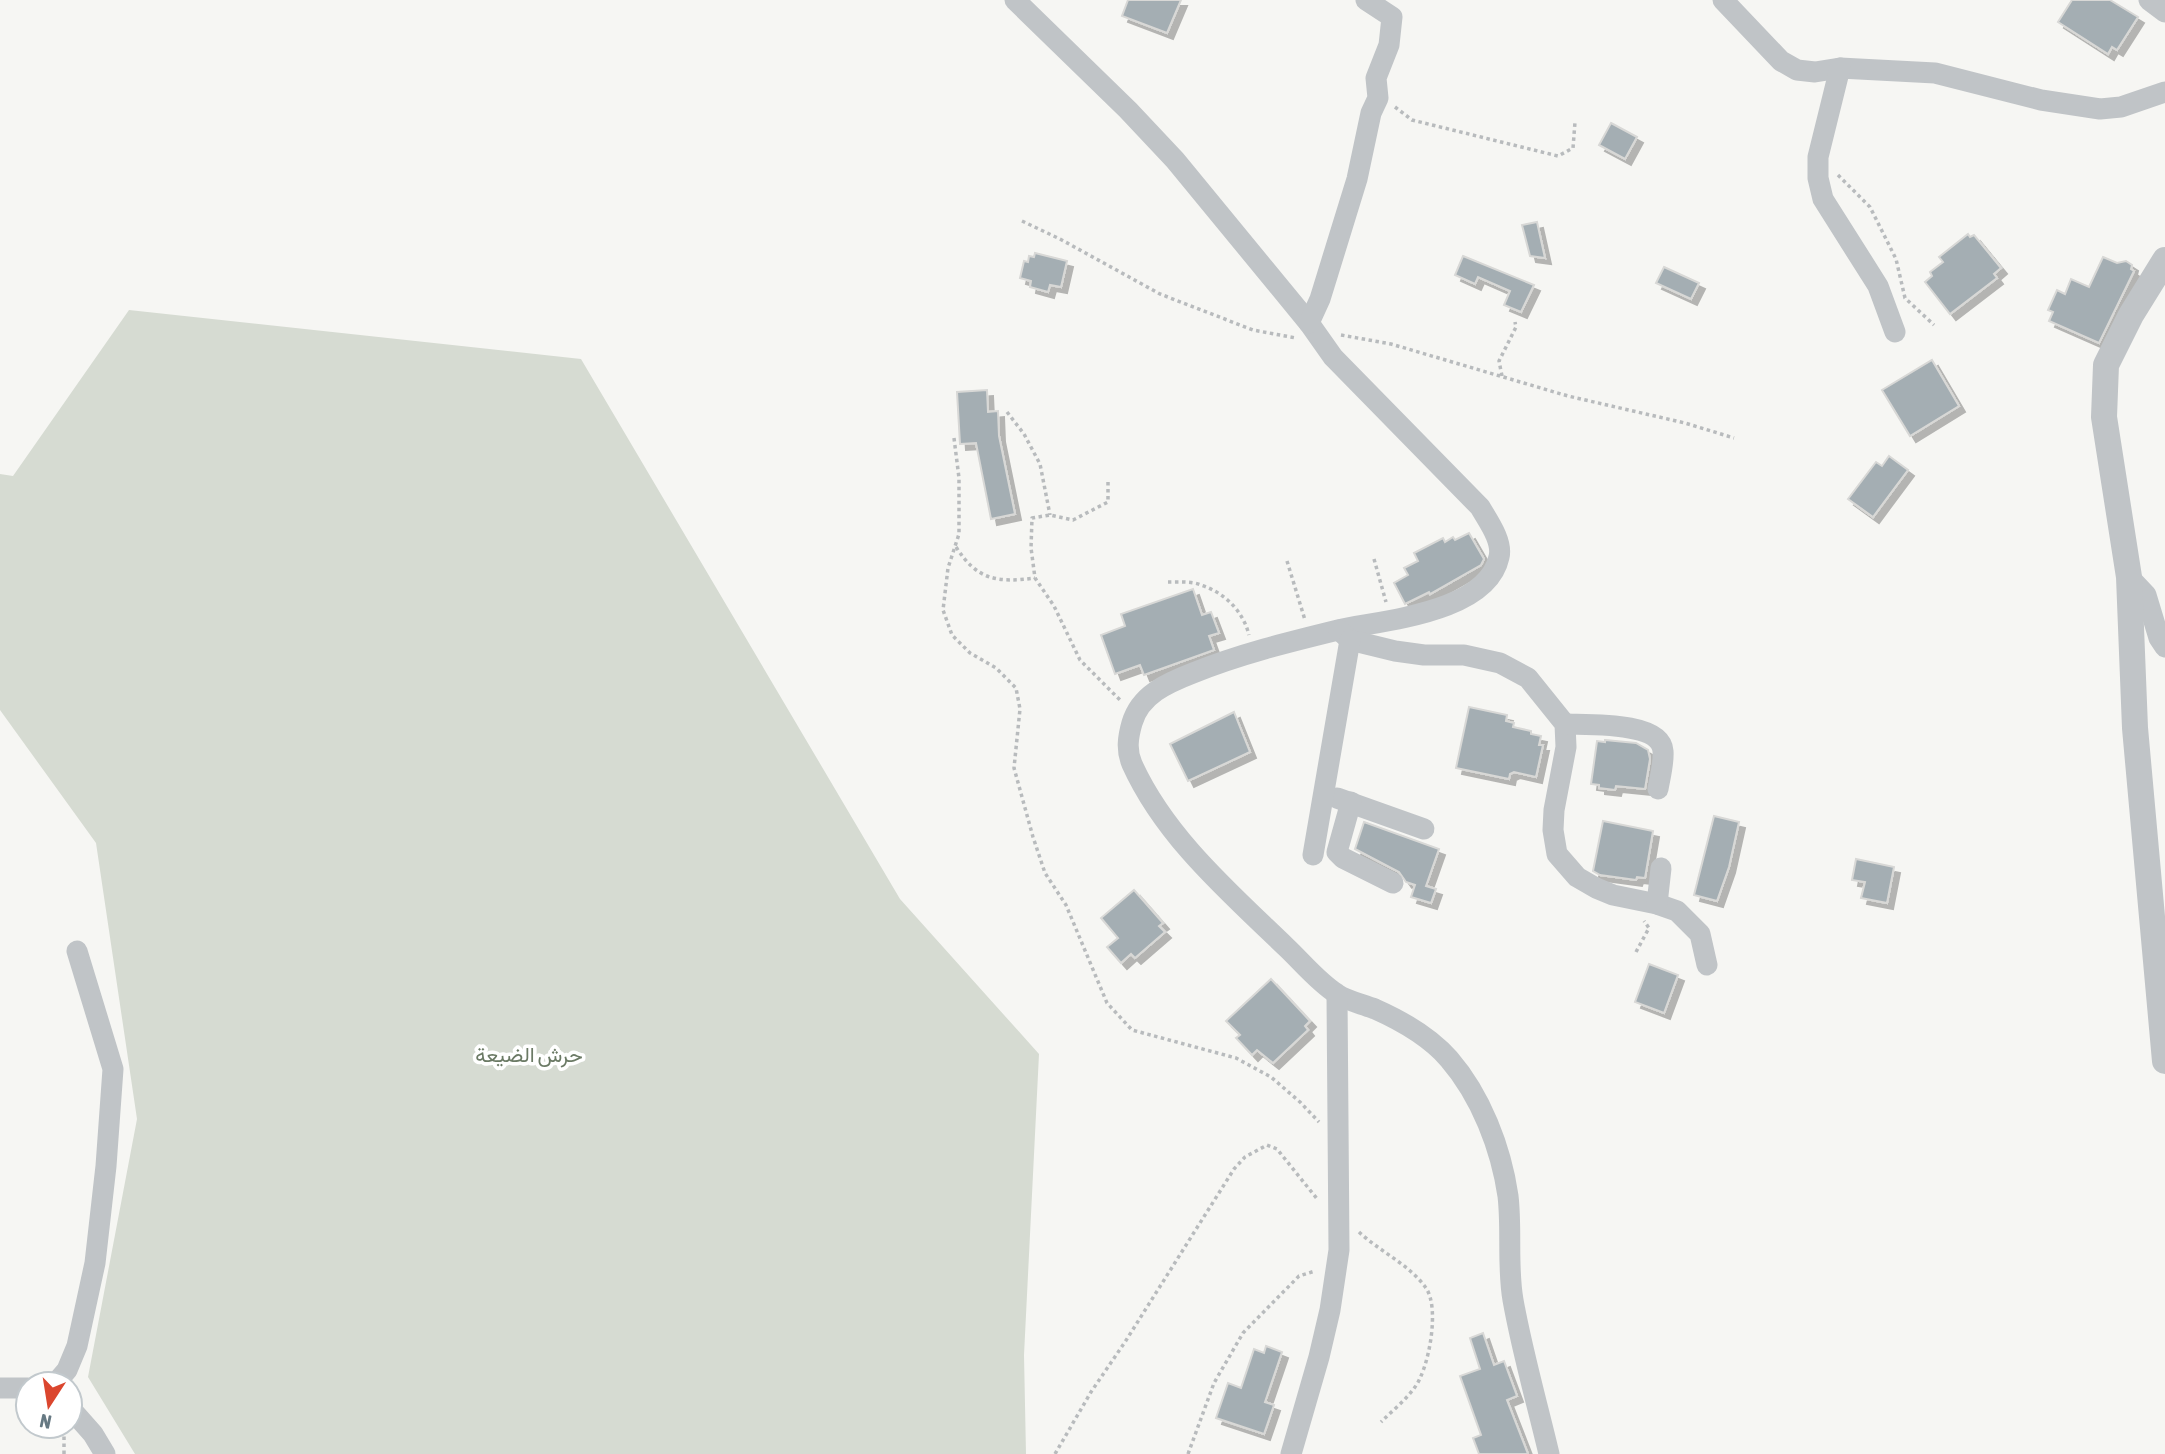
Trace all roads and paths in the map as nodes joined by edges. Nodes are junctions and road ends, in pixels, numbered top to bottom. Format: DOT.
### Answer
graph roads {
  1 [pos="1015,0"];
  2 [pos="1366,0"];
  3 [pos="1723,0"];
  4 [pos="2149,0"];
  5 [pos="2165,12"];
  6 [pos="1840,68"];
  7 [pos="2165,92"];
  8 [pos="1378,98"];
  9 [pos="1575,122"];
  10 [pos="1818,157"];
  11 [pos="1022,221"];
  12 [pos="2165,260"];
  13 [pos="1515,322"];
  14 [pos="1934,325"];
  15 [pos="1315,331"];
  16 [pos="1895,332"];
  17 [pos="1503,376"];
  18 [pos="1007,412"];
  19 [pos="954,438"];
  20 [pos="1734,438"];
  21 [pos="1108,482"];
  22 [pos="1050,515"];
  23 [pos="956,547"];
  24 [pos="1374,559"];
  25 [pos="1287,561"];
  26 [pos="2129,577"];
  27 [pos="1035,578"];
  28 [pos="1168,582"];
  29 [pos="1391,621"];
  30 [pos="1344,635"];
  31 [pos="1312,638"];
  32 [pos="2165,647"];
  33 [pos="1253,651"];
  34 [pos="1135,714"];
  35 [pos="1565,724"];
  36 [pos="1658,789"];
  37 [pos="1325,793"];
  38 [pos="1351,802"];
  39 [pos="1424,830"];
  40 [pos="1313,855"];
  41 [pos="1661,868"];
  42 [pos="1393,883"];
  43 [pos="1657,904"];
  44 [pos="77,951"];
  45 [pos="1707,965"];
  46 [pos="1337,995"];
  47 [pos="2165,1061"];
  48 [pos="1336,1142"];
  49 [pos="1319,1201"];
  50 [pos="1339,1215"];
  51 [pos="1337,1264"];
  52 [pos="67,1370"];
  53 [pos="1381,1422"];
  54 [pos="84,1424"];
  55 [pos="105,1454"];
  56 [pos="1055,1454"];
  57 [pos="1188,1454"];
  58 [pos="1291,1454"];
  59 [pos="1549,1454"];
  1 -- 15 [label="street"];
  2 -- 8 [label="street"];
  3 -- 6 [label="street"];
  4 -- 5 [label="street"];
  6 -- 7 [label="street"];
  6 -- 10 [label="street"];
  8 -- 9 [label="path"];
  8 -- 15 [label="street"];
  10 -- 14 [label="path"];
  10 -- 16 [label="street"];
  11 -- 15 [label="path"];
  12 -- 26 [label="street"];
  13 -- 17 [label="path"];
  15 -- 17 [label="path"];
  15 -- 29 [label="street"];
  17 -- 20 [label="path"];
  18 -- 22 [label="path"];
  19 -- 23 [label="path"];
  21 -- 22 [label="path"];
  22 -- 27 [label="path"];
  23 -- 27 [label="path"];
  23 -- 48 [label="path"];
  24 -- 29 [label="path"];
  25 -- 31 [label="path"];
  26 -- 32 [label="street"];
  26 -- 47 [label="street"];
  27 -- 34 [label="path"];
  28 -- 33 [label="path"];
  29 -- 30 [label="street"];
  30 -- 31 [label="street"];
  30 -- 35 [label="street"];
  30 -- 37 [label="street"];
  31 -- 33 [label="street"];
  33 -- 34 [label="street"];
  34 -- 46 [label="street"];
  35 -- 36 [label="street"];
  35 -- 43 [label="street"];
  37 -- 38 [label="street"];
  37 -- 40 [label="street"];
  38 -- 39 [label="street"];
  38 -- 42 [label="street"];
  41 -- 43 [label="street"];
  43 -- 45 [label="street"];
  44 -- 52 [label="street"];
  46 -- 48 [label="street"];
  46 -- 59 [label="street"];
  48 -- 50 [label="street"];
  49 -- 56 [label="path"];
  50 -- 51 [label="street"];
  50 -- 53 [label="path"];
  51 -- 57 [label="path"];
  51 -- 58 [label="street"];
  54 -- 55 [label="street"];
}
